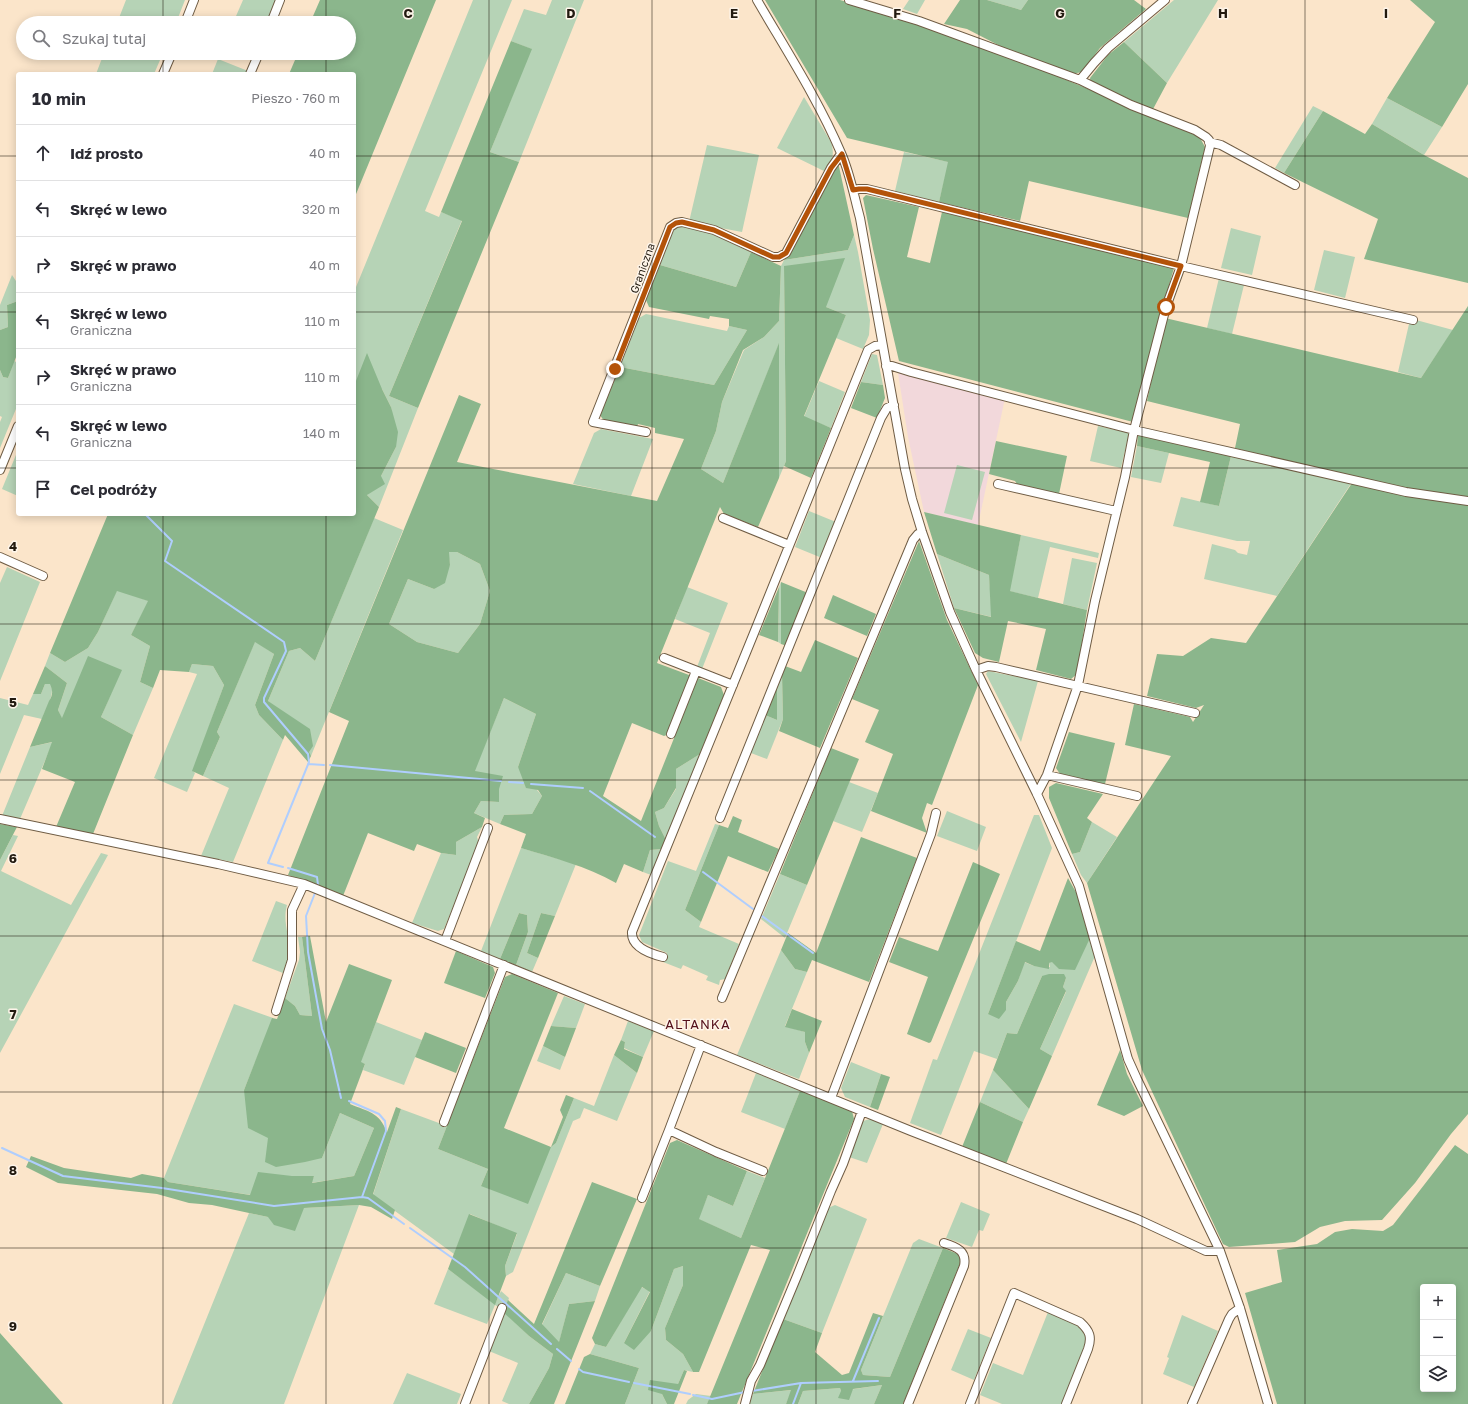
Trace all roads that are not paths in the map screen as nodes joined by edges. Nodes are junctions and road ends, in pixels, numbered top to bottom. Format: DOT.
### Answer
graph roads {
  1 [pos="194,0"];
  2 [pos="280,0"];
  3 [pos="757,0"];
  4 [pos="849,0"];
  5 [pos="1165,0"];
  6 [pos="188,16"];
  7 [pos="274,16"];
  8 [pos="169,60"];
  9 [pos="256,60"];
  10 [pos="164,72"];
  11 [pos="251,72"];
  12 [pos="1080,80"];
  13 [pos="1209,142"];
  14 [pos="842,154"];
  15 [pos="1296,185"];
  16 [pos="853,190"];
  17 [pos="1181,266"];
  18 [pos="1413,320"];
  19 [pos="882,345"];
  20 [pos="886,366"];
  21 [pos="894,405"];
  22 [pos="1134,430"];
  23 [pos="16,432"];
  24 [pos="646,432"];
  25 [pos="0,470"];
  26 [pos="998,484"];
  27 [pos="1468,501"];
  28 [pos="1116,511"];
  29 [pos="723,518"];
  30 [pos="922,532"];
  31 [pos="789,545"];
  32 [pos="0,557"];
  33 [pos="43,576"];
  34 [pos="664,658"];
  35 [pos="976,670"];
  36 [pos="696,671"];
  37 [pos="1078,685"];
  38 [pos="733,686"];
  39 [pos="1195,713"];
  40 [pos="671,734"];
  41 [pos="1047,776"];
  42 [pos="1037,794"];
  43 [pos="1137,796"];
  44 [pos="936,814"];
  45 [pos="720,818"];
  46 [pos="0,819"];
  47 [pos="488,828"];
  48 [pos="304,884"];
  49 [pos="445,941"];
  50 [pos="663,957"];
  51 [pos="504,965"];
  52 [pos="722,998"];
  53 [pos="276,1011"];
  54 [pos="701,1045"];
  55 [pos="831,1098"];
  56 [pos="862,1111"];
  57 [pos="444,1122"];
  58 [pos="669,1130"];
  59 [pos="763,1171"];
  60 [pos="642,1198"];
  61 [pos="944,1243"];
  62 [pos="1220,1251"];
  63 [pos="502,1308"];
  64 [pos="1240,1308"];
  65 [pos="465,1404"];
  66 [pos="745,1404"];
  67 [pos="908,1404"];
  68 [pos="970,1404"];
  69 [pos="1066,1404"];
  70 [pos="1192,1404"];
  71 [pos="1268,1404"];
  1 -- 6 [label="street"];
  2 -- 7 [label="street"];
  3 -- 14 [label="street"];
  4 -- 12 [label="street"];
  5 -- 12 [label="street"];
  8 -- 10 [label="street"];
  9 -- 11 [label="street"];
  12 -- 13 [label="street"];
  13 -- 15 [label="street"];
  13 -- 17 [label="street"];
  14 -- 16 [label="street"];
  14 -- 24 [label="street, Graniczna"];
  16 -- 17 [label="street"];
  16 -- 19 [label="street"];
  17 -- 18 [label="street"];
  17 -- 22 [label="street"];
  19 -- 20 [label="street"];
  19 -- 31 [label="street"];
  20 -- 21 [label="street"];
  20 -- 22 [label="street"];
  21 -- 30 [label="street"];
  21 -- 45 [label="street"];
  22 -- 27 [label="street"];
  22 -- 28 [label="street"];
  23 -- 25 [label="street"];
  26 -- 28 [label="street"];
  28 -- 37 [label="street"];
  29 -- 31 [label="street"];
  30 -- 35 [label="street"];
  30 -- 52 [label="street"];
  31 -- 38 [label="street"];
  32 -- 33 [label="street"];
  34 -- 36 [label="street"];
  35 -- 37 [label="street"];
  35 -- 42 [label="street"];
  36 -- 38 [label="street"];
  36 -- 40 [label="street"];
  37 -- 39 [label="street"];
  37 -- 41 [label="street"];
  38 -- 50 [label="street"];
  41 -- 42 [label="street"];
  41 -- 43 [label="street"];
  42 -- 62 [label="street"];
  44 -- 55 [label="street"];
  46 -- 48 [label="street"];
  47 -- 49 [label="street"];
  48 -- 49 [label="street"];
  48 -- 53 [label="street"];
  49 -- 51 [label="street"];
  51 -- 54 [label="street"];
  51 -- 57 [label="street"];
  54 -- 55 [label="street"];
  54 -- 58 [label="street"];
  55 -- 56 [label="street"];
  56 -- 62 [label="street"];
  56 -- 66 [label="street"];
  58 -- 59 [label="street"];
  58 -- 60 [label="street"];
  61 -- 67 [label="street"];
  62 -- 64 [label="street"];
  63 -- 65 [label="street"];
  64 -- 70 [label="street"];
  64 -- 71 [label="street"];
  68 -- 69 [label="street"];
}
